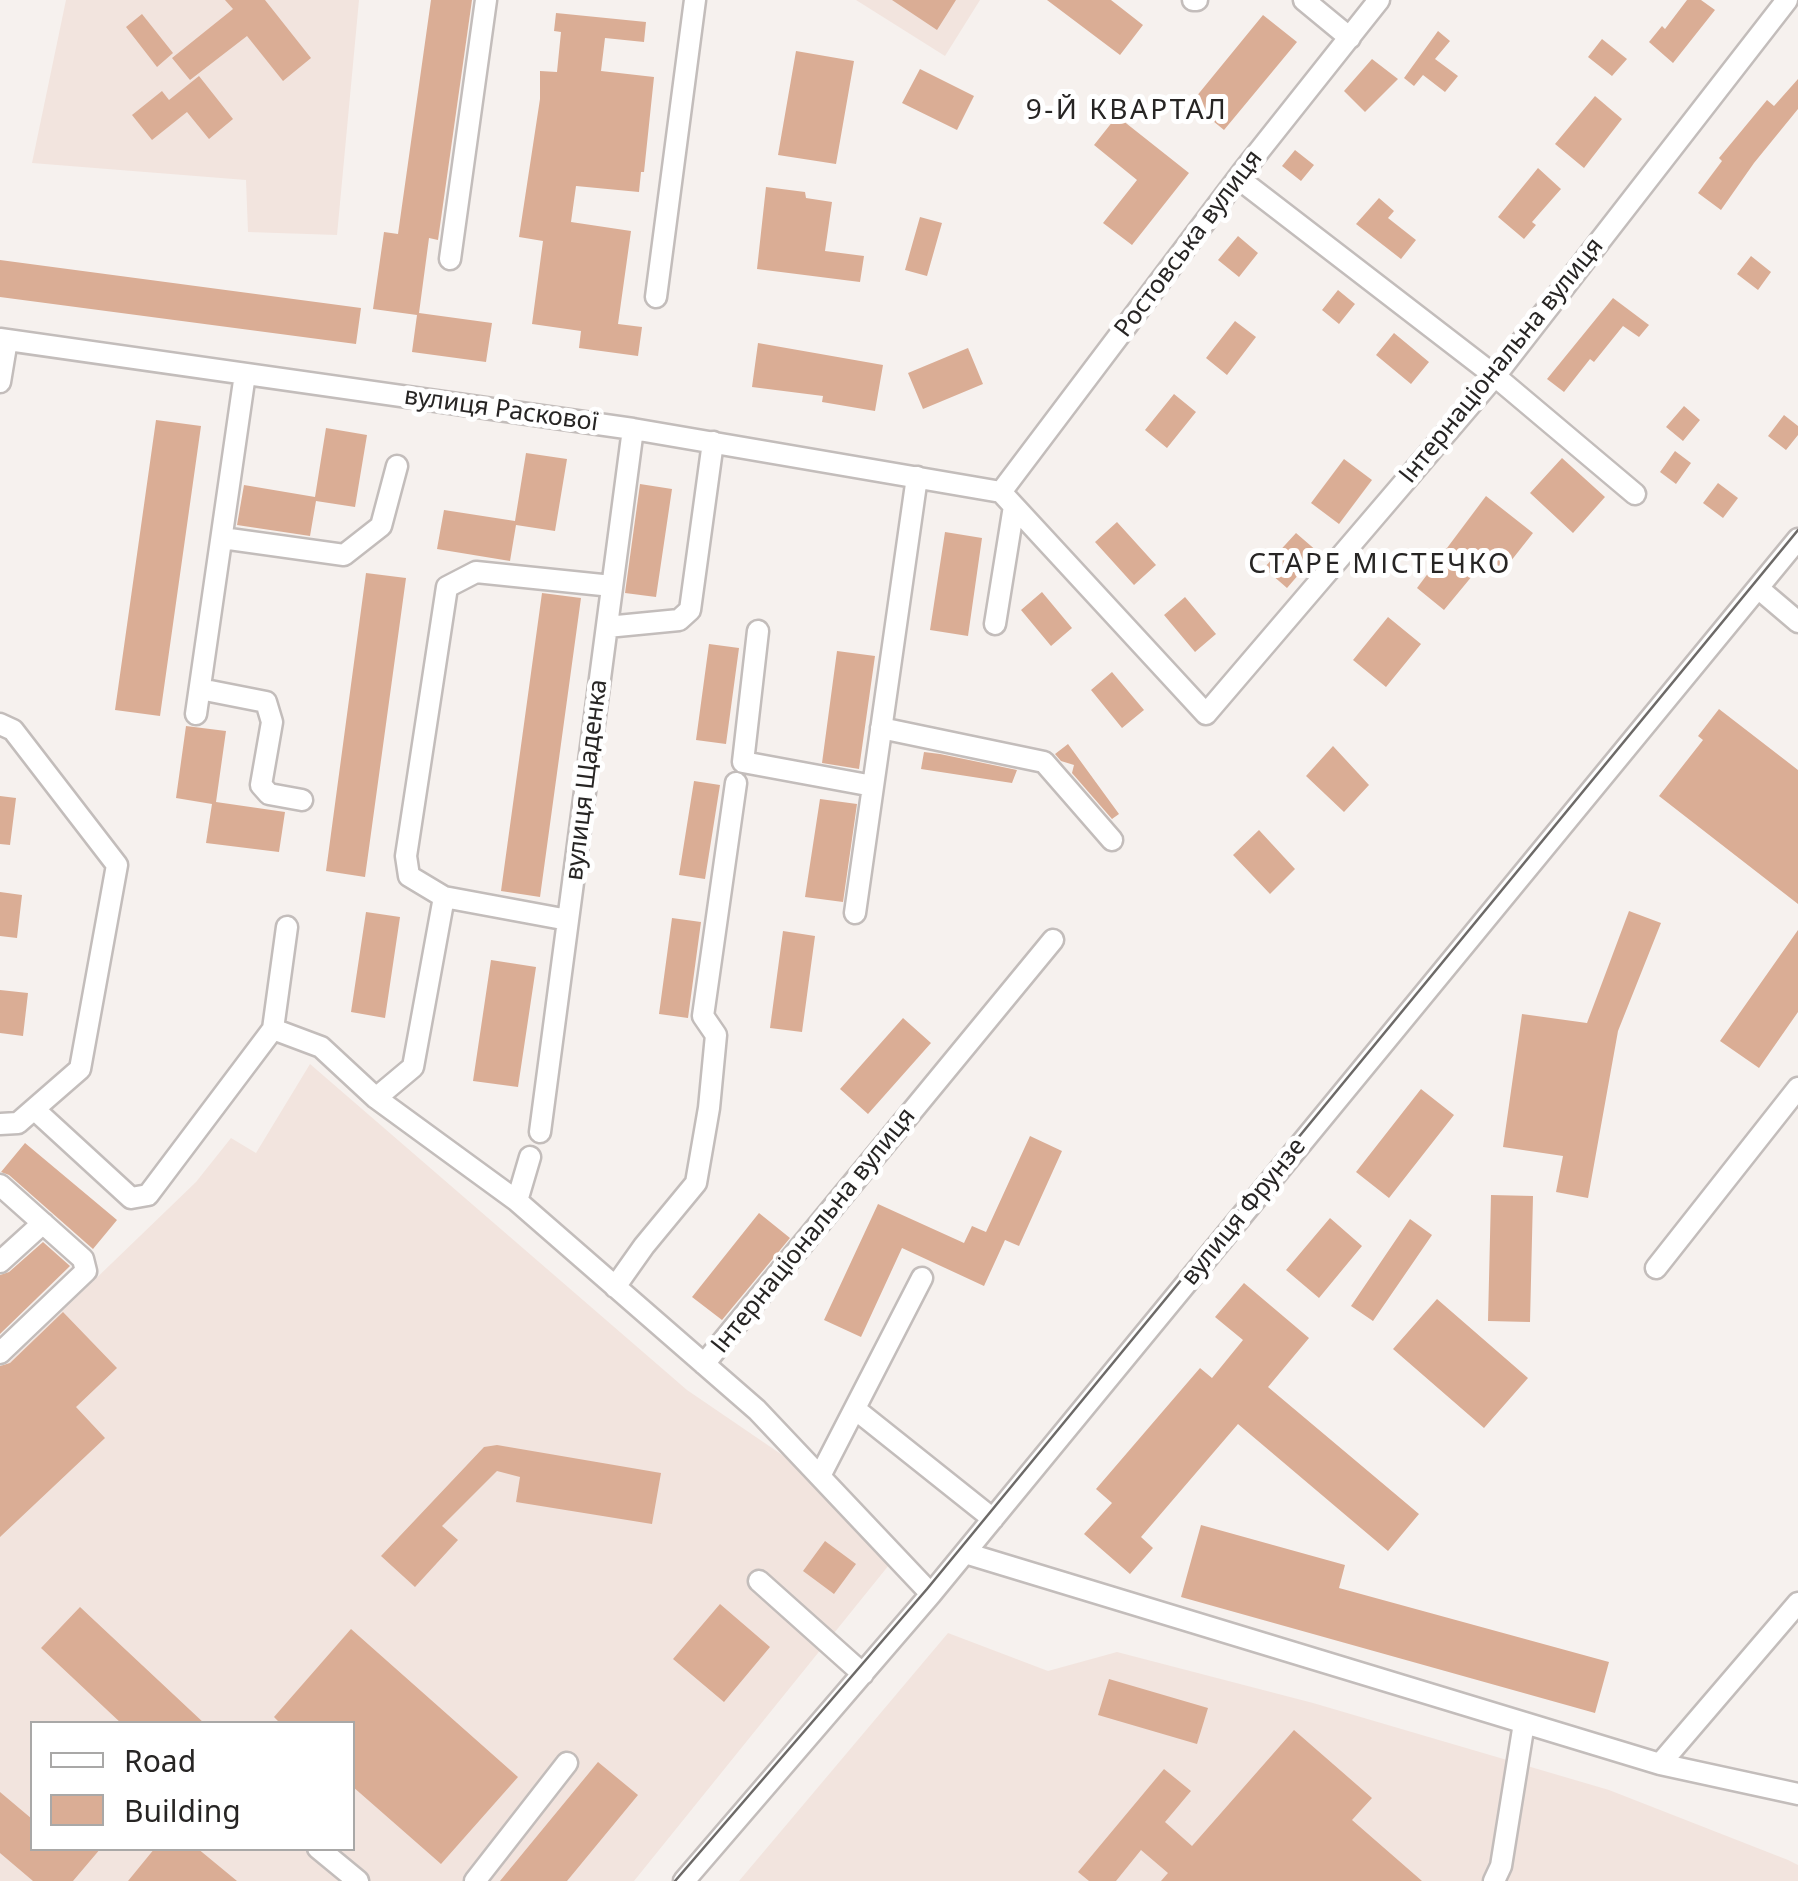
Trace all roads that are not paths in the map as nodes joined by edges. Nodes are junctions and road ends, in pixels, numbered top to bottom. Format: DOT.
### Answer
graph roads {
  1 [pos="486,0"];
  2 [pos="695,0"];
  3 [pos="1304,0"];
  4 [pos="1380,0"];
  5 [pos="1786,0"];
  6 [pos="1350,38"];
  7 [pos="1238,178"];
  8 [pos="450,259"];
  9 [pos="656,298"];
  10 [pos="4,339"];
  11 [pos="245,374"];
  12 [pos="1495,376"];
  13 [pos="0,382"];
  14 [pos="633,428"];
  15 [pos="713,442"];
  16 [pos="397,466"];
  17 [pos="916,477"];
  18 [pos="1635,494"];
  19 [pos="1008,499"];
  20 [pos="222,538"];
  21 [pos="1798,539"];
  22 [pos="612,586"];
  23 [pos="1758,588"];
  24 [pos="1798,622"];
  25 [pos="994,624"];
  26 [pos="607,627"];
  27 [pos="758,630"];
  28 [pos="200,690"];
  29 [pos="196,714"];
  30 [pos="0,724"];
  31 [pos="881,728"];
  32 [pos="736,784"];
  33 [pos="873,786"];
  34 [pos="302,800"];
  35 [pos="1112,840"];
  36 [pos="444,897"];
  37 [pos="854,913"];
  38 [pos="568,920"];
  39 [pos="287,927"];
  40 [pos="1053,940"];
  41 [pos="273,1028"];
  42 [pos="1798,1088"];
  43 [pos="376,1098"];
  44 [pos="34,1109"];
  45 [pos="0,1124"];
  46 [pos="540,1132"];
  47 [pos="530,1156"];
  48 [pos="1,1187"];
  49 [pos="517,1201"];
  50 [pos="43,1223"];
  51 [pos="0,1262"];
  52 [pos="1656,1268"];
  53 [pos="922,1278"];
  54 [pos="615,1287"];
  55 [pos="0,1353"];
  56 [pos="704,1364"];
  57 [pos="854,1409"];
  58 [pos="820,1476"];
  59 [pos="993,1519"];
  60 [pos="965,1553"];
  61 [pos="759,1581"];
  62 [pos="932,1594"];
  63 [pos="1798,1603"];
  64 [pos="863,1674"];
  65 [pos="1524,1722"];
  66 [pos="567,1763"];
  67 [pos="1660,1764"];
  68 [pos="1798,1794"];
  69 [pos="322,1851"];
  70 [pos="358,1881"];
  71 [pos="474,1881"];
  72 [pos="684,1881"];
  73 [pos="1494,1881"];
  1 -- 8 [label="street"];
  2 -- 9 [label="street"];
  3 -- 6 [label="street"];
  4 -- 6 [label="street, Ростовська вулиця"];
  5 -- 12 [label="street, Інтернаціональна вулиця"];
  6 -- 7 [label="street, Ростовська вулиця"];
  7 -- 12 [label="street"];
  7 -- 19 [label="street, Ростовська вулиця"];
  10 -- 11 [label="street, вулиця Раскової"];
  10 -- 13 [label="street"];
  11 -- 14 [label="street, вулиця Раскової"];
  11 -- 20 [label="street"];
  12 -- 18 [label="street"];
  12 -- 19 [label="street, Інтернаціональна вулиця"];
  14 -- 15 [label="street, вулиця Раскової"];
  14 -- 22 [label="street, вулиця Щаденка"];
  15 -- 17 [label="street, вулиця Раскової"];
  15 -- 26 [label="street"];
  16 -- 20 [label="street"];
  17 -- 19 [label="street, вулиця Раскової"];
  17 -- 31 [label="street"];
  19 -- 25 [label="street"];
  20 -- 28 [label="street"];
  21 -- 23 [label="street, вулиця Фрунзе"];
  22 -- 26 [label="street, вулиця Щаденка"];
  22 -- 36 [label="street"];
  23 -- 24 [label="street"];
  23 -- 59 [label="street, вулиця Фрунзе"];
  26 -- 38 [label="street, вулиця Щаденка"];
  27 -- 33 [label="street"];
  28 -- 29 [label="street"];
  28 -- 34 [label="street"];
  30 -- 44 [label="street"];
  31 -- 33 [label="street"];
  31 -- 35 [label="street"];
  32 -- 54 [label="street"];
  33 -- 37 [label="street"];
  36 -- 38 [label="street"];
  36 -- 43 [label="street"];
  38 -- 46 [label="street, вулиця Щаденка"];
  39 -- 41 [label="street"];
  40 -- 56 [label="street, Інтернаціональна вулиця"];
  41 -- 43 [label="street"];
  41 -- 44 [label="street"];
  42 -- 52 [label="street"];
  43 -- 49 [label="street"];
  44 -- 45 [label="street"];
  47 -- 49 [label="street"];
  48 -- 50 [label="street"];
  49 -- 54 [label="street"];
  50 -- 51 [label="street"];
  50 -- 55 [label="street"];
  53 -- 57 [label="street"];
  54 -- 56 [label="street"];
  56 -- 58 [label="street, Інтернаціональна вулиця"];
  57 -- 58 [label="street"];
  57 -- 59 [label="street"];
  58 -- 62 [label="street, Інтернаціональна вулиця"];
  59 -- 60 [label="street, вулиця Фрунзе"];
  60 -- 62 [label="street, вулиця Фрунзе"];
  60 -- 65 [label="street"];
  61 -- 64 [label="street"];
  62 -- 64 [label="street, вулиця Фрунзе"];
  63 -- 67 [label="street"];
  64 -- 72 [label="street, вулиця Фрунзе"];
  65 -- 67 [label="street"];
  65 -- 73 [label="street"];
  66 -- 71 [label="street"];
  67 -- 68 [label="street"];
  69 -- 70 [label="street"];
}
